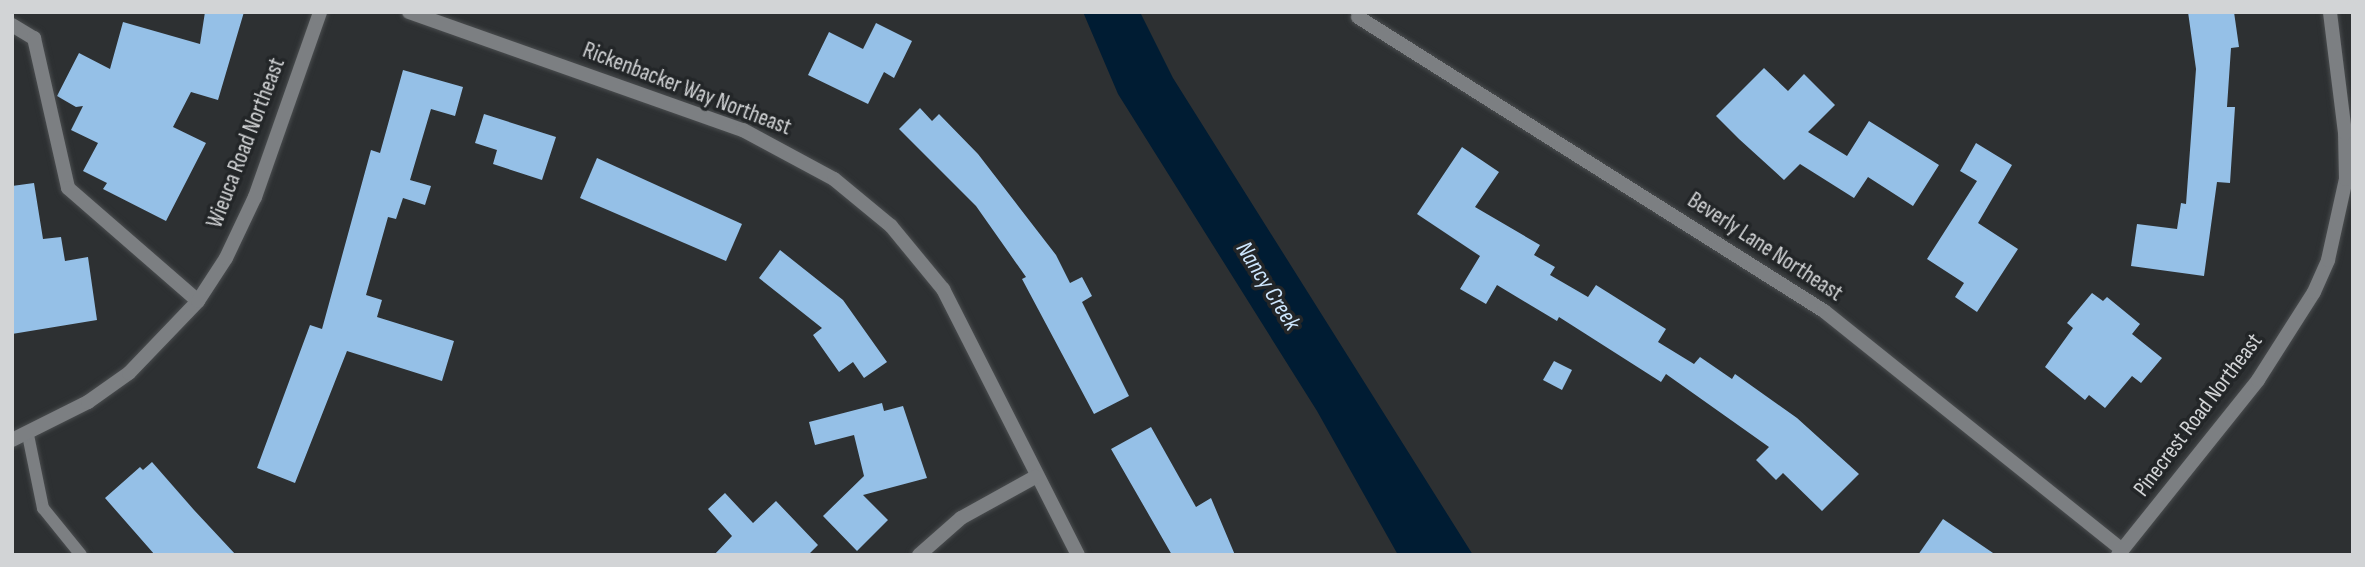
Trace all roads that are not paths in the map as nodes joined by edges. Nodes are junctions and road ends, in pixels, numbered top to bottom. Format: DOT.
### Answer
graph roads {
  1 [pos="320,12"];
  2 [pos="409,12"];
  3 [pos="2330,12"];
  4 [pos="1358,17"];
  5 [pos="12,25"];
  6 [pos="198,301"];
  7 [pos="28,435"];
  8 [pos="12,440"];
  9 [pos="1035,477"];
  10 [pos="2120,552"];
  11 [pos="81,555"];
  12 [pos="919,555"];
  13 [pos="1078,555"];
  1 -- 6 [label="street, Wieuca Road Northeast"];
  2 -- 9 [label="street, Rickenbacker Way Northeast"];
  3 -- 10 [label="street, Pinecrest Road Northeast"];
  4 -- 10 [label="street, Beverly Lane Northeast"];
  5 -- 6 [label="street"];
  6 -- 7 [label="street, Wieuca Road Northeast"];
  7 -- 8 [label="street, Wieuca Road Northeast"];
  7 -- 11 [label="lane"];
  9 -- 12 [label="street"];
  9 -- 13 [label="street, Rickenbacker Way Northeast"];
}
